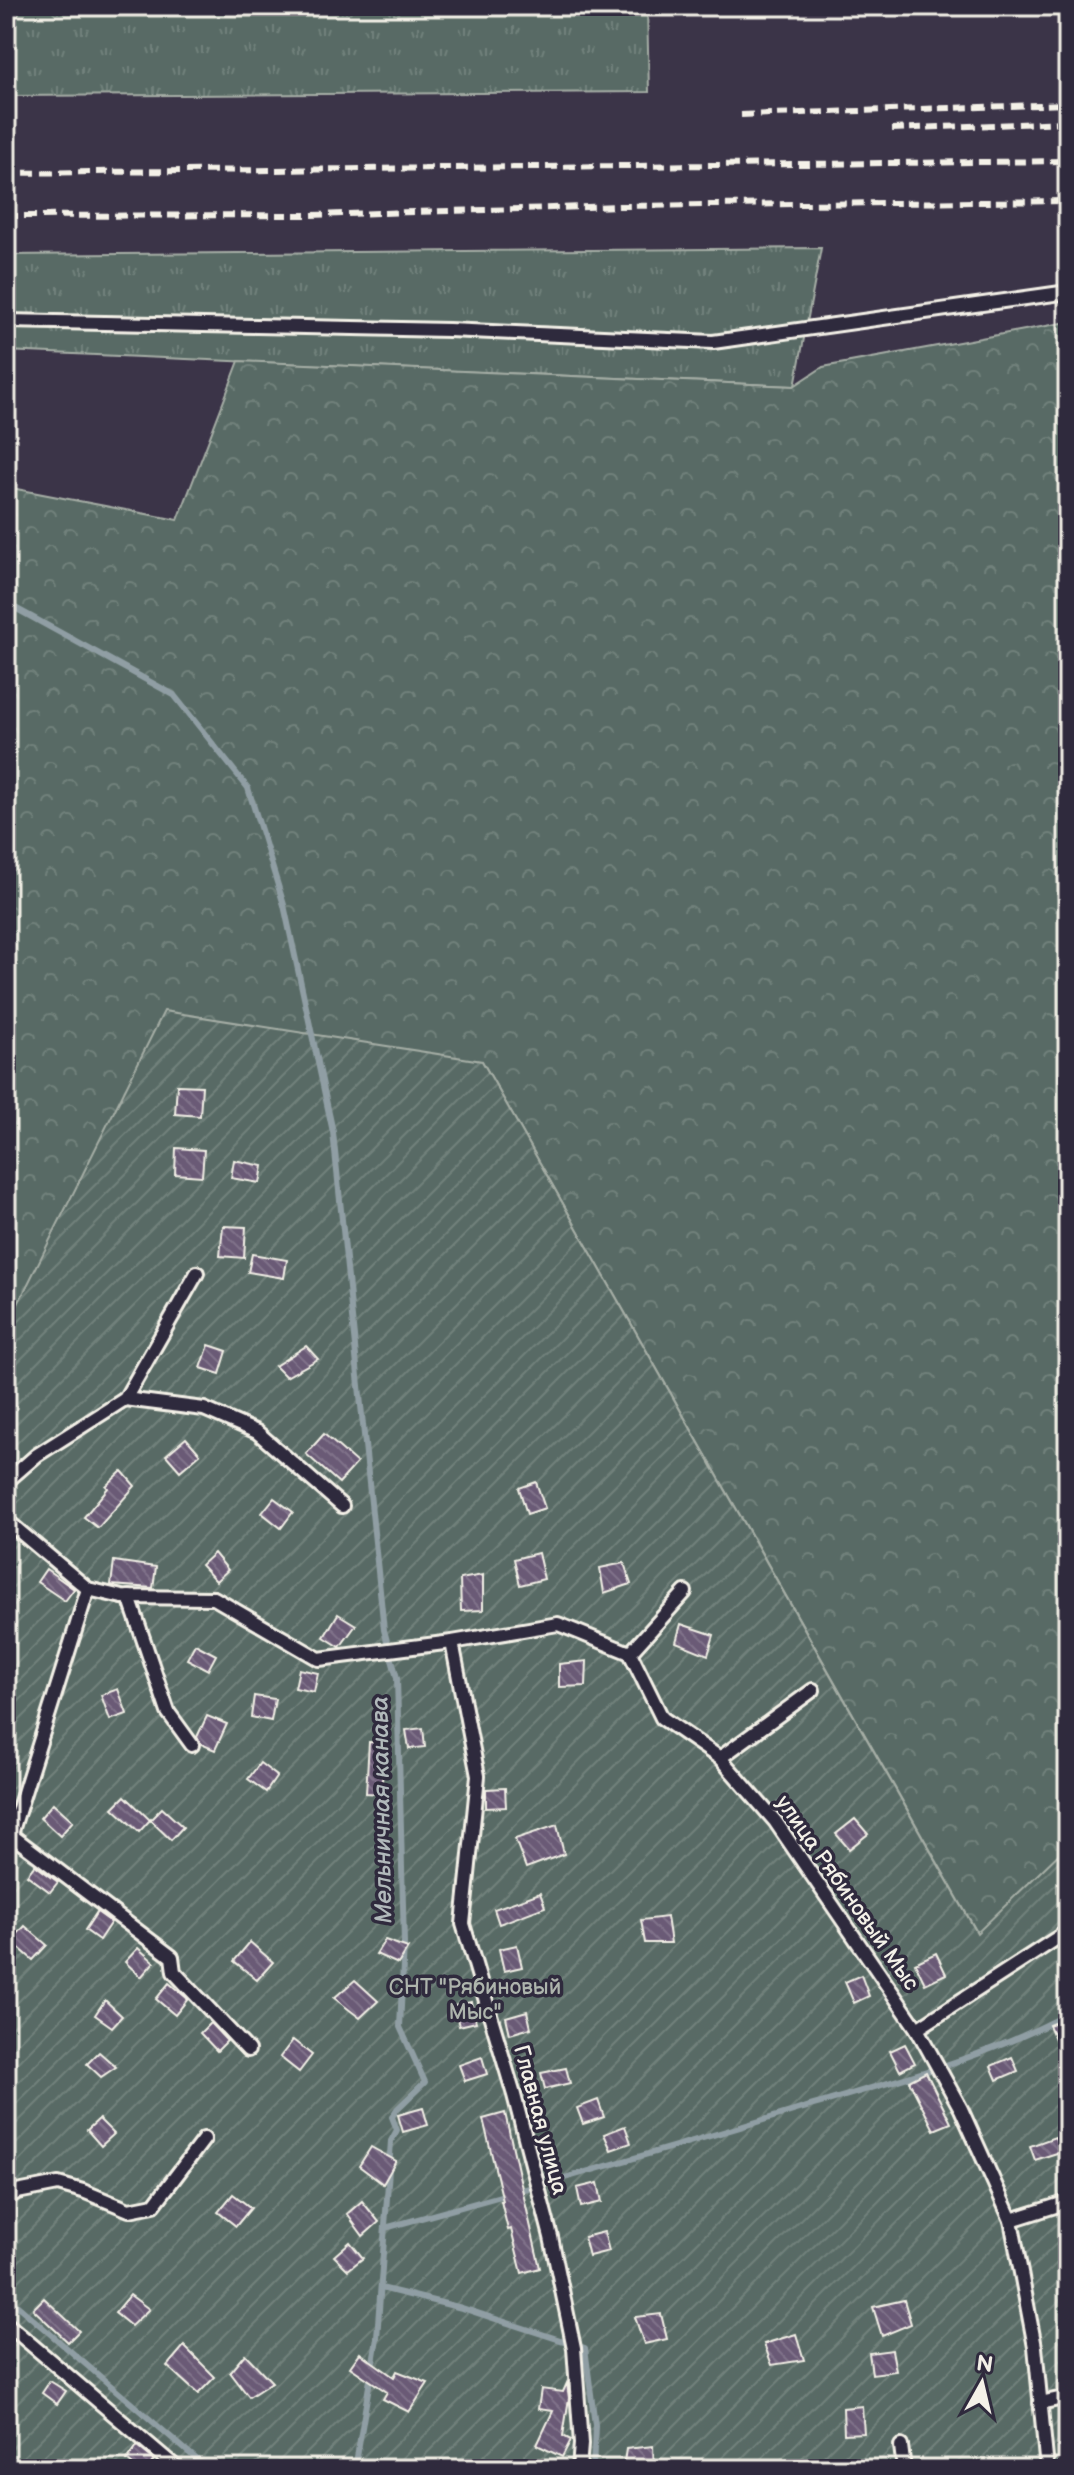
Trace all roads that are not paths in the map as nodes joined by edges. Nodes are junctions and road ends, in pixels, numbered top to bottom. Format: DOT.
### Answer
graph roads {
  1 [pos="1068,292"];
  2 [pos="6,321"];
  3 [pos="197,1273"];
  4 [pos="125,1399"];
  5 [pos="6,1482"];
  6 [pos="342,1506"];
  7 [pos="6,1520"];
  8 [pos="88,1589"];
  9 [pos="685,1592"];
  10 [pos="129,1597"];
  11 [pos="452,1642"];
  12 [pos="630,1653"];
  13 [pos="813,1690"];
  14 [pos="192,1745"];
  15 [pos="720,1758"];
  16 [pos="11,1835"];
  17 [pos="6,1850"];
  18 [pos="1068,1931"];
  19 [pos="917,2029"];
  20 [pos="248,2050"];
  21 [pos="204,2139"];
  22 [pos="6,2199"];
  23 [pos="1068,2202"];
  24 [pos="1011,2220"];
  25 [pos="6,2323"];
  26 [pos="1068,2397"];
  27 [pos="1040,2403"];
  28 [pos="901,2446"];
  29 [pos="178,2469"];
  30 [pos="579,2469"];
  31 [pos="904,2469"];
  32 [pos="1047,2469"];
  1 -- 2 [label="lane"];
  3 -- 4 [label="lane"];
  4 -- 5 [label="lane"];
  4 -- 6 [label="lane"];
  7 -- 8 [label="lane"];
  8 -- 10 [label="lane"];
  8 -- 16 [label="lane"];
  9 -- 12 [label="lane"];
  10 -- 11 [label="lane"];
  10 -- 14 [label="lane"];
  11 -- 12 [label="lane"];
  11 -- 30 [label="lane, Главная улица"];
  12 -- 15 [label="lane, улица Рябиновый Мыс"];
  13 -- 15 [label="lane"];
  15 -- 19 [label="lane, улица Рябиновый Мыс"];
  16 -- 17 [label="lane"];
  16 -- 20 [label="lane"];
  18 -- 19 [label="lane"];
  19 -- 24 [label="lane, улица Рябиновый Мыс"];
  21 -- 22 [label="lane"];
  23 -- 24 [label="lane"];
  24 -- 27 [label="lane, улица Рябиновый Мыс"];
  25 -- 29 [label="lane"];
  26 -- 27 [label="lane"];
  27 -- 32 [label="lane, улица Рябиновый Мыс"];
  28 -- 31 [label="lane"];
}
